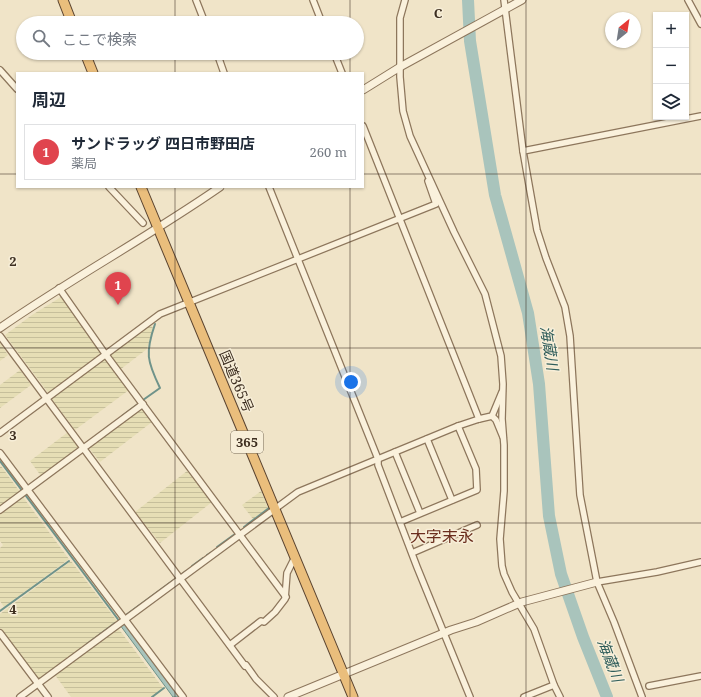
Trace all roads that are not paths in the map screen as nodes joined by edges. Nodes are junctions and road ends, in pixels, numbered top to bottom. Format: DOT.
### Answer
graph roads {
  1 [pos="63,0"];
  2 [pos="196,0"];
  3 [pos="313,0"];
  4 [pos="405,0"];
  5 [pos="504,0"];
  6 [pos="522,0"];
  7 [pos="688,0"];
  8 [pos="504,10"];
  9 [pos="69,16"];
  10 [pos="202,16"];
  11 [pos="319,16"];
  12 [pos="701,24"];
  13 [pos="88,60"];
  14 [pos="219,60"];
  15 [pos="337,60"];
  16 [pos="400,67"];
  17 [pos="0,70"];
  18 [pos="93,72"];
  19 [pos="224,72"];
  20 [pos="342,72"];
  21 [pos="16,88"];
  22 [pos="364,89"];
  23 [pos="701,116"];
  24 [pos="364,129"];
  25 [pos="523,151"];
  26 [pos="425,167"];
  27 [pos="110,188"];
  28 [pos="141,188"];
  29 [pos="218,188"];
  30 [pos="270,188"];
  31 [pos="399,218"];
  32 [pos="143,224"];
  33 [pos="158,228"];
  34 [pos="299,259"];
  35 [pos="58,288"];
  36 [pos="188,302"];
  37 [pos="0,328"];
  38 [pos="0,336"];
  39 [pos="106,355"];
  40 [pos="503,388"];
  41 [pos="46,398"];
  42 [pos="142,404"];
  43 [pos="492,416"];
  44 [pos="479,419"];
  45 [pos="458,426"];
  46 [pos="0,433"];
  47 [pos="427,439"];
  48 [pos="504,439"];
  49 [pos="84,449"];
  50 [pos="395,452"];
  51 [pos="0,453"];
  52 [pos="378,459"];
  53 [pos="28,490"];
  54 [pos="452,500"];
  55 [pos="275,508"];
  56 [pos="0,510"];
  57 [pos="420,513"];
  58 [pos="400,522"];
  59 [pos="477,525"];
  60 [pos="239,535"];
  61 [pos="412,552"];
  62 [pos="295,557"];
  63 [pos="701,562"];
  64 [pos="181,579"];
  65 [pos="597,582"];
  66 [pos="286,597"];
  67 [pos="520,603"];
  68 [pos="125,620"];
  69 [pos="444,633"];
  70 [pos="1,637"];
  71 [pos="230,645"];
  72 [pos="343,674"];
  73 [pos="701,676"];
  74 [pos="38,684"];
  75 [pos="554,685"];
  76 [pos="649,686"];
  77 [pos="20,697"];
  78 [pos="48,697"];
  79 [pos="183,697"];
  80 [pos="274,697"];
  81 [pos="288,697"];
  82 [pos="353,697"];
  83 [pos="470,697"];
  84 [pos="524,697"];
  85 [pos="560,697"];
  86 [pos="642,697"];
  1 -- 9 [label="highway"];
  2 -- 10 [label="street"];
  3 -- 11 [label="street"];
  4 -- 16 [label="street"];
  5 -- 8 [label="street"];
  6 -- 8 [label="street"];
  7 -- 12 [label="street"];
  8 -- 16 [label="street"];
  8 -- 25 [label="street"];
  13 -- 18 [label="highway"];
  14 -- 19 [label="street"];
  15 -- 20 [label="street"];
  16 -- 22 [label="street"];
  16 -- 26 [label="street"];
  17 -- 21 [label="street"];
  23 -- 25 [label="street"];
  24 -- 31 [label="street"];
  25 -- 65 [label="street"];
  26 -- 31 [label="street"];
  26 -- 40 [label="street"];
  27 -- 32 [label="street"];
  28 -- 33 [label="highway, 国道365号 / 365"];
  29 -- 33 [label="street"];
  30 -- 34 [label="street"];
  31 -- 34 [label="street"];
  31 -- 44 [label="street"];
  33 -- 35 [label="street"];
  33 -- 36 [label="highway, 国道365号 / 365"];
  34 -- 36 [label="street"];
  34 -- 52 [label="street"];
  35 -- 37 [label="street"];
  35 -- 39 [label="street"];
  36 -- 39 [label="street"];
  36 -- 55 [label="highway, 国道365号 / 365"];
  38 -- 41 [label="street"];
  39 -- 41 [label="street"];
  39 -- 42 [label="street"];
  40 -- 43 [label="street"];
  40 -- 48 [label="street"];
  41 -- 46 [label="street"];
  41 -- 49 [label="street"];
  42 -- 49 [label="street"];
  42 -- 60 [label="street"];
  43 -- 44 [label="street"];
  43 -- 48 [label="street"];
  44 -- 45 [label="street"];
  45 -- 47 [label="street"];
  45 -- 54 [label="street"];
  47 -- 50 [label="street"];
  47 -- 54 [label="street"];
  48 -- 67 [label="street"];
  49 -- 53 [label="street"];
  49 -- 64 [label="street"];
  50 -- 52 [label="street"];
  50 -- 57 [label="street"];
  51 -- 53 [label="street"];
  52 -- 55 [label="street"];
  52 -- 58 [label="street"];
  53 -- 56 [label="street"];
  53 -- 68 [label="street"];
  54 -- 57 [label="street"];
  55 -- 60 [label="street"];
  55 -- 62 [label="highway, 国道365号 / 365"];
  57 -- 58 [label="street"];
  58 -- 61 [label="street"];
  59 -- 61 [label="street"];
  60 -- 64 [label="street"];
  60 -- 66 [label="street"];
  61 -- 69 [label="street"];
  62 -- 66 [label="street"];
  62 -- 72 [label="highway, 国道365号 / 365"];
  63 -- 65 [label="street"];
  64 -- 68 [label="street"];
  64 -- 71 [label="street"];
  65 -- 67 [label="street"];
  65 -- 86 [label="street"];
  66 -- 71 [label="street"];
  67 -- 69 [label="street"];
  67 -- 75 [label="street"];
  68 -- 74 [label="street"];
  68 -- 79 [label="street"];
  69 -- 72 [label="street"];
  69 -- 83 [label="street"];
  70 -- 74 [label="street"];
  71 -- 80 [label="street"];
  72 -- 81 [label="street"];
  72 -- 82 [label="highway, 国道365号 / 365"];
  73 -- 76 [label="street"];
  74 -- 77 [label="street"];
  74 -- 78 [label="street"];
  75 -- 84 [label="street"];
  75 -- 85 [label="street"];
}
